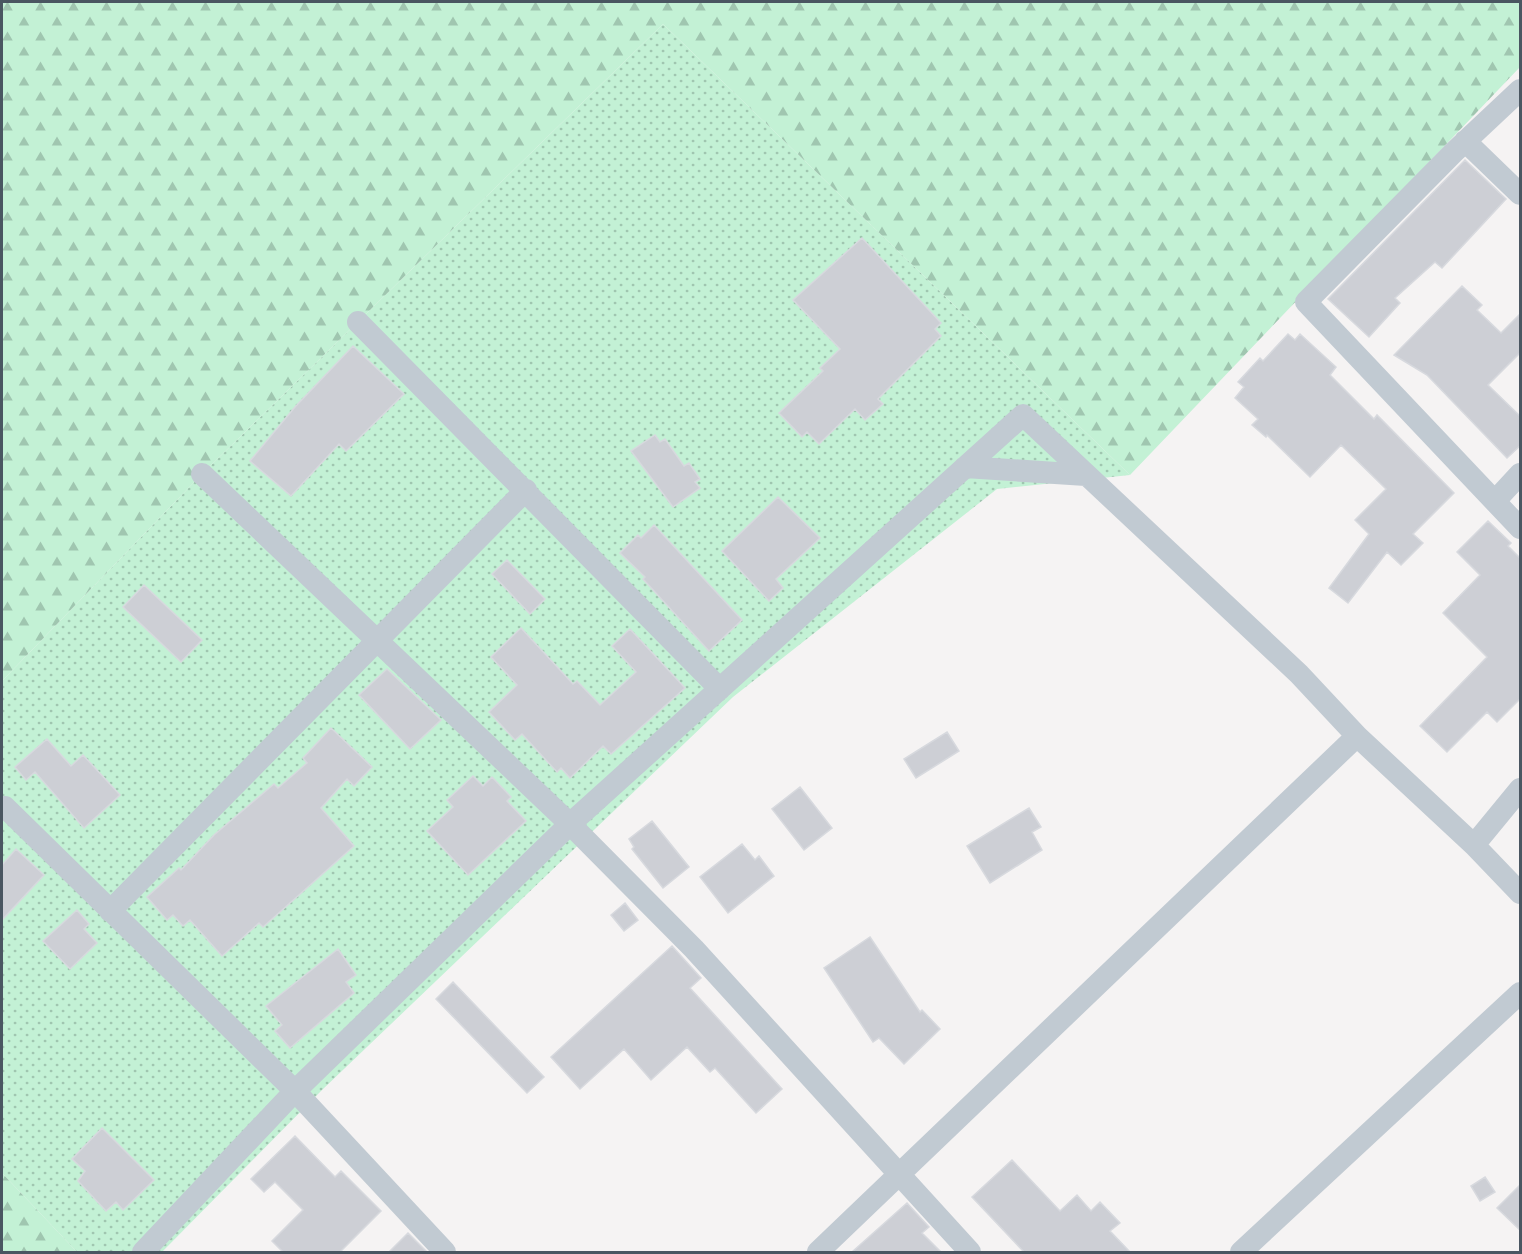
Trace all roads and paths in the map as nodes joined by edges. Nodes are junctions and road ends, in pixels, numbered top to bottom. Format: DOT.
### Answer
graph roads {
  1 [pos="1521,90"];
  2 [pos="1465,141"];
  3 [pos="1521,194"];
  4 [pos="358,322"];
  5 [pos="965,467"];
  6 [pos="202,474"];
  7 [pos="1521,474"];
  8 [pos="1086,475"];
  9 [pos="526,490"];
  10 [pos="1495,501"];
  11 [pos="1521,528"];
  12 [pos="377,640"];
  13 [pos="720,689"];
  14 [pos="1357,736"];
  15 [pos="1521,789"];
  16 [pos="5,807"];
  17 [pos="570,824"];
  18 [pos="1474,845"];
  19 [pos="1521,893"];
  20 [pos="110,911"];
  21 [pos="1521,993"];
  22 [pos="295,1091"];
  23 [pos="899,1173"];
  24 [pos="142,1252"];
  25 [pos="445,1252"];
  26 [pos="818,1252"];
  27 [pos="970,1252"];
  28 [pos="1241,1252"];
  1 -- 2 [label="street"];
  2 -- 3 [label="street"];
  2 -- 10 [label="street"];
  4 -- 9 [label="street"];
  5 -- 8 [label="street"];
  5 -- 8 [label="street"];
  5 -- 13 [label="street"];
  6 -- 12 [label="street"];
  7 -- 10 [label="street"];
  8 -- 14 [label="street"];
  9 -- 12 [label="street"];
  9 -- 13 [label="street"];
  10 -- 11 [label="street"];
  12 -- 17 [label="street"];
  12 -- 20 [label="street"];
  13 -- 17 [label="street"];
  14 -- 18 [label="street"];
  14 -- 23 [label="street"];
  15 -- 18 [label="street"];
  16 -- 20 [label="street"];
  17 -- 22 [label="street"];
  17 -- 23 [label="street"];
  18 -- 19 [label="street"];
  20 -- 22 [label="street"];
  21 -- 28 [label="street"];
  22 -- 24 [label="street"];
  22 -- 25 [label="street"];
  23 -- 26 [label="street"];
  23 -- 27 [label="street"];
}
